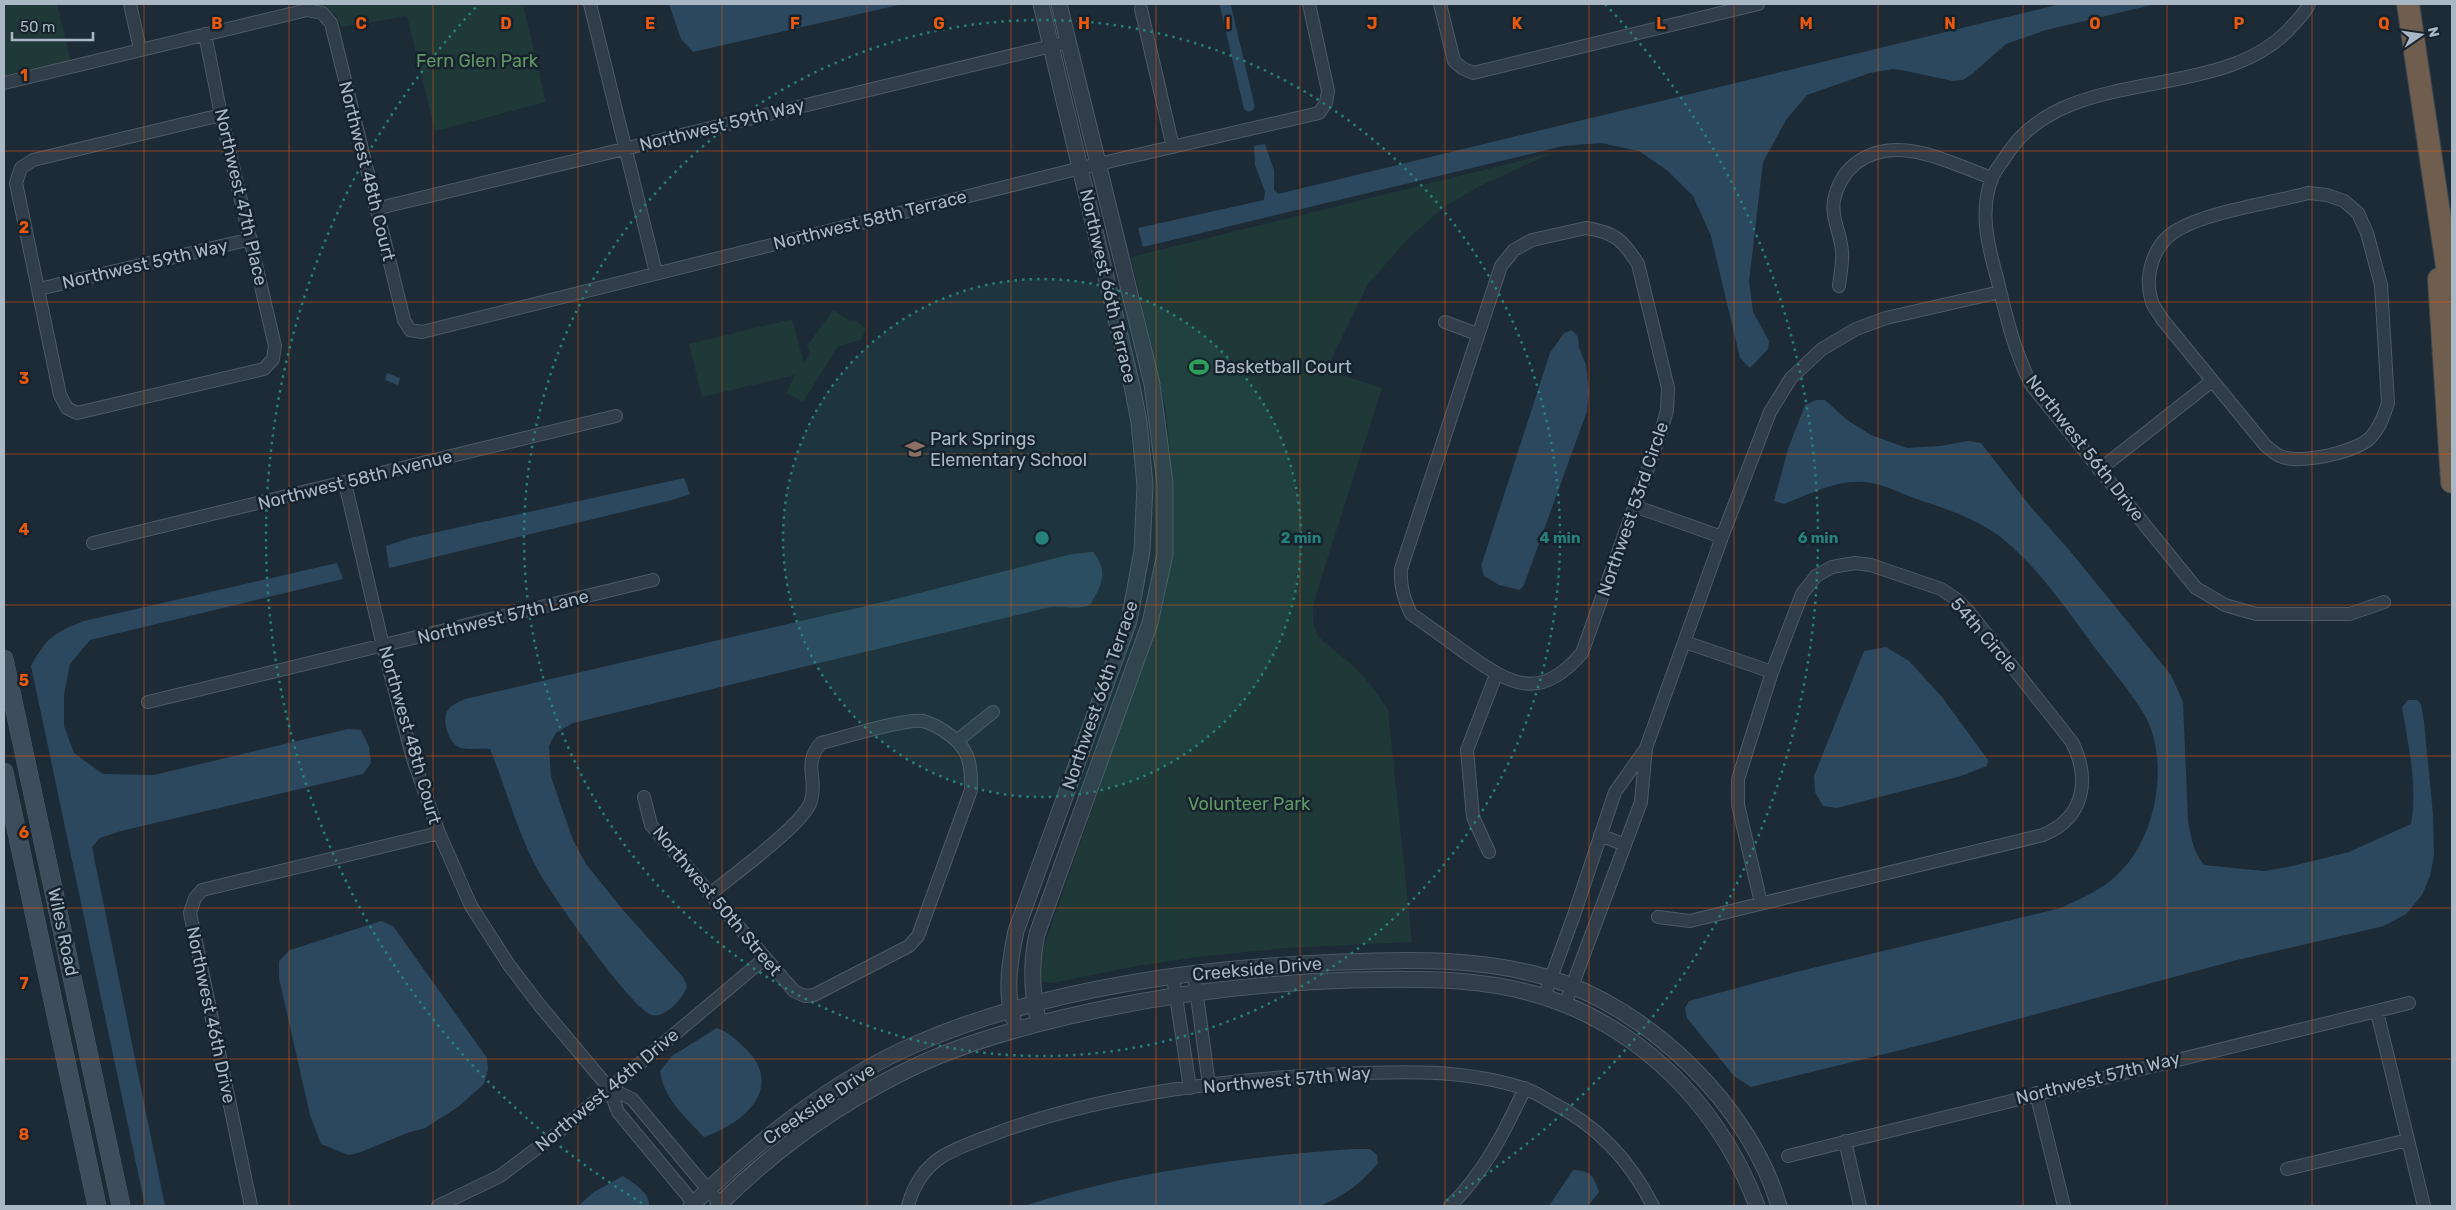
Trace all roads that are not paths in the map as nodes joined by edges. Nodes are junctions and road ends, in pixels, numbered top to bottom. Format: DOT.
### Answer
graph roads {
  1 [pos="130,4"];
  2 [pos="590,4"];
  3 [pos="1041,4"];
  4 [pos="1059,4"];
  5 [pos="1308,4"];
  6 [pos="1440,4"];
  7 [pos="1758,4"];
  8 [pos="2309,4"];
  9 [pos="2408,4"];
  10 [pos="1141,9"];
  11 [pos="205,34"];
  12 [pos="1068,42"];
  13 [pos="1051,46"];
  14 [pos="140,49"];
  15 [pos="4,83"];
  16 [pos="221,115"];
  17 [pos="1173,147"];
  18 [pos="625,148"];
  19 [pos="1097,164"];
  20 [pos="1081,168"];
  21 [pos="1992,178"];
  22 [pos="375,209"];
  23 [pos="2439,211"];
  24 [pos="251,239"];
  25 [pos="656,273"];
  26 [pos="1839,286"];
  27 [pos="39,289"];
  28 [pos="2000,292"];
  29 [pos="2452,300"];
  30 [pos="1136,318"];
  31 [pos="1445,322"];
  32 [pos="1116,323"];
  33 [pos="410,330"];
  34 [pos="1477,334"];
  35 [pos="2212,381"];
  36 [pos="616,416"];
  37 [pos="2099,470"];
  38 [pos="2452,482"];
  39 [pos="345,483"];
  40 [pos="1634,506"];
  41 [pos="1722,537"];
  42 [pos="93,543"];
  43 [pos="654,580"];
  44 [pos="2384,602"];
  45 [pos="1685,642"];
  46 [pos="383,646"];
  47 [pos="4,662"];
  48 [pos="1772,672"];
  49 [pos="1496,675"];
  50 [pos="7,687"];
  51 [pos="148,702"];
  52 [pos="993,712"];
  53 [pos="958,740"];
  54 [pos="1646,748"];
  55 [pos="4,772"];
  56 [pos="644,797"];
  57 [pos="439,833"];
  58 [pos="1600,835"];
  59 [pos="1625,844"];
  60 [pos="1489,852"];
  61 [pos="710,894"];
  62 [pos="1761,903"];
  63 [pos="1658,917"];
  64 [pos="765,958"];
  65 [pos="1194,974"];
  66 [pos="1173,977"];
  67 [pos="1551,978"];
  68 [pos="1571,987"];
  69 [pos="1196,993"];
  70 [pos="1175,996"];
  71 [pos="1544,997"];
  72 [pos="2409,1003"];
  73 [pos="1035,1004"];
  74 [pos="1565,1004"];
  75 [pos="1010,1010"];
  76 [pos="2377,1012"];
  77 [pos="1040,1023"];
  78 [pos="1016,1029"];
  79 [pos="1209,1085"];
  80 [pos="610,1088"];
  81 [pos="1190,1088"];
  82 [pos="1525,1088"];
  83 [pos="2036,1093"];
  84 [pos="2408,1140"];
  85 [pos="1845,1142"];
  86 [pos="1788,1156"];
  87 [pos="2287,1169"];
  88 [pos="708,1189"];
  89 [pos="694,1205"];
  90 [pos="719,1205"];
  91 [pos="96,1206"];
  92 [pos="121,1206"];
  93 [pos="251,1206"];
  94 [pos="438,1206"];
  95 [pos="908,1206"];
  96 [pos="1450,1206"];
  97 [pos="1653,1206"];
  98 [pos="1758,1206"];
  99 [pos="1779,1206"];
  100 [pos="1860,1206"];
  101 [pos="2064,1206"];
  102 [pos="2424,1206"];
  1 -- 14 [label="street"];
  2 -- 18 [label="street"];
  3 -- 13 [label="street, Northwest 66th Terrace"];
  4 -- 12 [label="street, Northwest 66th Terrace"];
  5 -- 17 [label="street, Northwest 58th Terrace"];
  6 -- 7 [label="street"];
  8 -- 21 [label="street, Northwest 56th Drive"];
  9 -- 23 [label="highway"];
  10 -- 17 [label="street"];
  11 -- 14 [label="street"];
  11 -- 16 [label="street, Northwest 47th Place"];
  11 -- 22 [label="street, Northwest 48th Court"];
  12 -- 13 [label="street, Northwest 59th Way"];
  12 -- 19 [label="street, Northwest 66th Terrace"];
  13 -- 18 [label="street, Northwest 59th Way"];
  13 -- 20 [label="street, Northwest 66th Terrace"];
  14 -- 15 [label="street"];
  16 -- 24 [label="street, Northwest 47th Place"];
  16 -- 27 [label="street"];
  17 -- 19 [label="street, Northwest 58th Terrace"];
  18 -- 22 [label="street, Northwest 59th Way"];
  18 -- 25 [label="street"];
  19 -- 20 [label="street, Northwest 58th Terrace"];
  19 -- 30 [label="street, Northwest 66th Terrace"];
  20 -- 25 [label="street, Northwest 58th Terrace"];
  20 -- 32 [label="street, Northwest 66th Terrace"];
  21 -- 26 [label="street"];
  21 -- 28 [label="street, Northwest 56th Drive"];
  22 -- 33 [label="street, Northwest 48th Court"];
  23 -- 29 [label="highway"];
  23 -- 38 [label="highway"];
  24 -- 27 [label="street, Northwest 59th Way"];
  24 -- 27 [label="street, Northwest 47th Place"];
  25 -- 33 [label="street, Northwest 58th Terrace"];
  28 -- 37 [label="street, Northwest 56th Drive"];
  28 -- 41 [label="street"];
  30 -- 32 [label="street"];
  30 -- 73 [label="street, Northwest 66th Terrace"];
  31 -- 34 [label="street"];
  32 -- 75 [label="street, Northwest 66th Terrace"];
  34 -- 40 [label="street, Northwest 53rd Circle"];
  34 -- 49 [label="street, Northwest 53rd Circle"];
  35 -- 35 [label="street"];
  35 -- 37 [label="street"];
  36 -- 39 [label="street, Northwest 58th Avenue"];
  37 -- 44 [label="street, Northwest 56th Drive"];
  39 -- 42 [label="street, Northwest 58th Avenue"];
  39 -- 46 [label="street, Northwest 48th Court"];
  40 -- 41 [label="street"];
  40 -- 49 [label="street, Northwest 53rd Circle"];
  41 -- 45 [label="street"];
  43 -- 46 [label="street, Northwest 57th Lane"];
  45 -- 48 [label="street"];
  45 -- 54 [label="street"];
  46 -- 51 [label="street, Northwest 57th Lane"];
  46 -- 57 [label="street, Northwest 48th Court"];
  47 -- 50 [label="main road, Wiles Road"];
  48 -- 62 [label="street, 54th Circle"];
  48 -- 62 [label="street, 54th Circle"];
  49 -- 60 [label="street"];
  50 -- 92 [label="main road, Wiles Road"];
  52 -- 53 [label="street"];
  53 -- 61 [label="street"];
  53 -- 64 [label="street, Northwest 50th Street"];
  54 -- 58 [label="street"];
  54 -- 59 [label="street"];
  55 -- 91 [label="main road, Wiles Road"];
  56 -- 61 [label="street, Northwest 50th Street"];
  57 -- 80 [label="street, Northwest 48th Court"];
  57 -- 93 [label="street, Northwest 46th Drive"];
  58 -- 59 [label="street"];
  58 -- 67 [label="street"];
  59 -- 68 [label="street"];
  61 -- 64 [label="street, Northwest 50th Street"];
  62 -- 63 [label="street, 54th Circle"];
  64 -- 80 [label="street, Northwest 46th Drive"];
  65 -- 66 [label="street, Creekside Drive"];
  65 -- 67 [label="street, Creekside Drive"];
  65 -- 69 [label="street"];
  66 -- 70 [label="street"];
  66 -- 73 [label="street, Creekside Drive"];
  67 -- 68 [label="street, Creekside Drive"];
  67 -- 71 [label="street"];
  68 -- 74 [label="street"];
  68 -- 99 [label="street, Creekside Drive"];
  69 -- 70 [label="street, Creekside Drive"];
  69 -- 71 [label="street, Creekside Drive"];
  69 -- 79 [label="street"];
  70 -- 77 [label="street, Creekside Drive"];
  70 -- 81 [label="street"];
  71 -- 74 [label="street, Creekside Drive"];
  72 -- 76 [label="street, Northwest 57th Way"];
  73 -- 75 [label="street, Creekside Drive"];
  73 -- 77 [label="street, Northwest 66th Terrace"];
  74 -- 98 [label="street, Creekside Drive"];
  75 -- 78 [label="street, Northwest 66th Terrace"];
  75 -- 88 [label="street, Creekside Drive"];
  76 -- 83 [label="street, Northwest 57th Way"];
  76 -- 84 [label="street"];
  77 -- 78 [label="street, Creekside Drive"];
  78 -- 90 [label="street, Creekside Drive"];
  79 -- 81 [label="street, Northwest 57th Way"];
  79 -- 82 [label="street, Northwest 57th Way"];
  80 -- 88 [label="street, Northwest 48th Court"];
  80 -- 89 [label="street, Northwest 48th Court"];
  80 -- 94 [label="street, Northwest 46th Drive"];
  81 -- 95 [label="street, Northwest 57th Way"];
  82 -- 96 [label="street"];
  82 -- 97 [label="street, Northwest 57th Way"];
  83 -- 85 [label="street, Northwest 57th Way"];
  83 -- 101 [label="street"];
  84 -- 87 [label="street"];
  84 -- 102 [label="street"];
  85 -- 86 [label="street, Northwest 57th Way"];
  85 -- 100 [label="street"];
  88 -- 89 [label="street, Creekside Drive"];
  88 -- 90 [label="street, Northwest 48th Court"];
}
